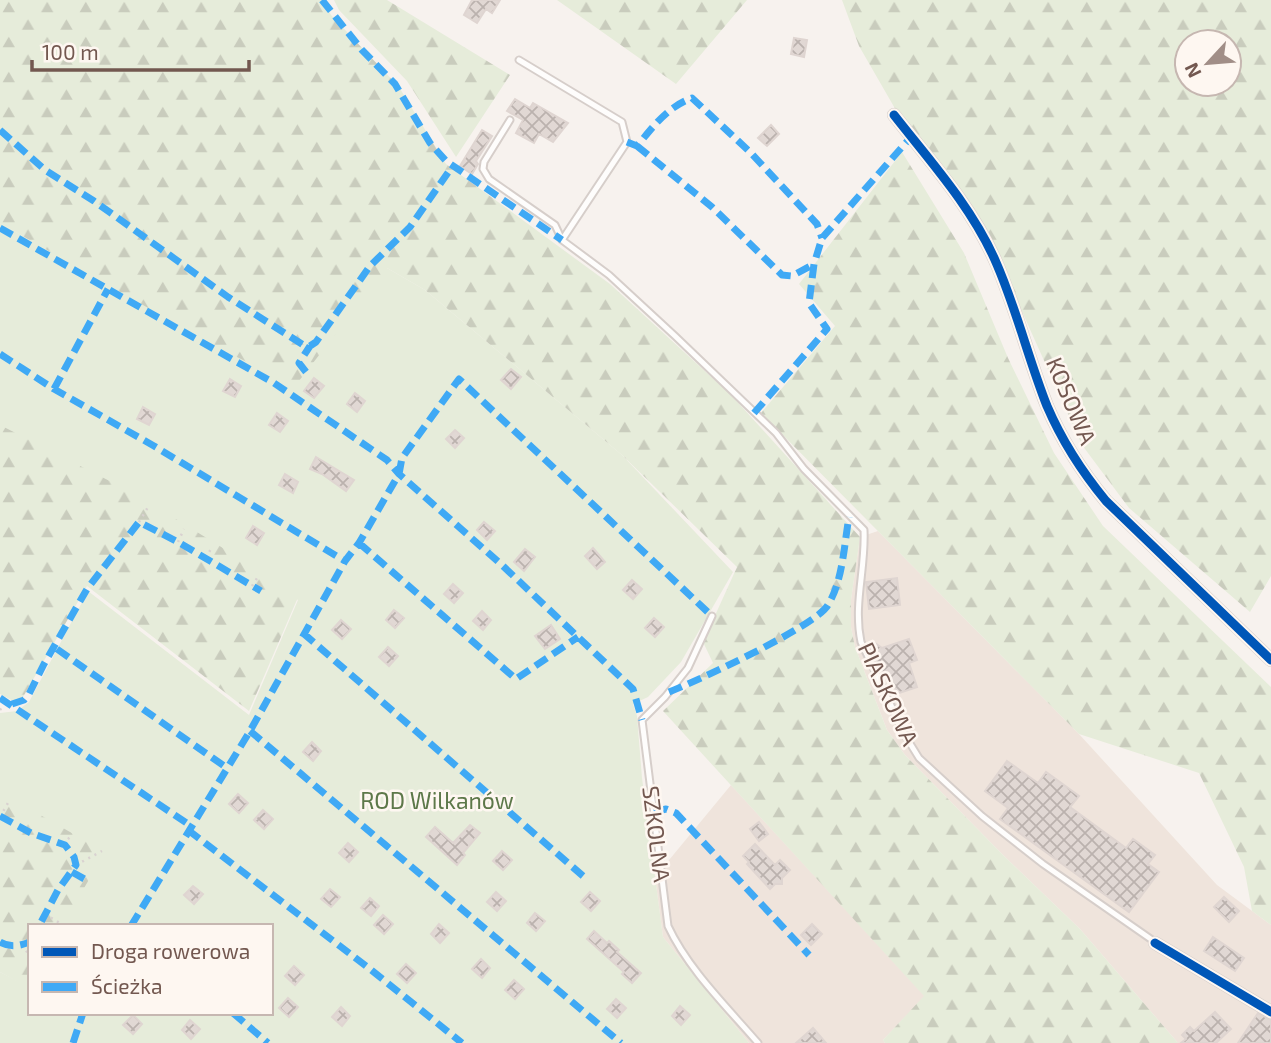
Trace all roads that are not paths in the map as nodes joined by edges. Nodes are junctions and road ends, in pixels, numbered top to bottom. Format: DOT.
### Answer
graph roads {
  1 [pos="519,60"];
  2 [pos="894,115"];
  3 [pos="510,120"];
  4 [pos="562,240"];
  5 [pos="712,616"];
  6 [pos="1271,660"];
  7 [pos="1155,943"];
  8 [pos="1271,1012"];
  9 [pos="758,1043"];
  1 -- 4 [label="lane"];
  2 -- 6 [label="street, KOSOWA"];
  3 -- 4 [label="lane, PIASKOWA"];
  4 -- 7 [label="lane, PIASKOWA"];
  5 -- 9 [label="lane, SZKOLNA"];
  7 -- 8 [label="street, PIASKOWA"];
}
